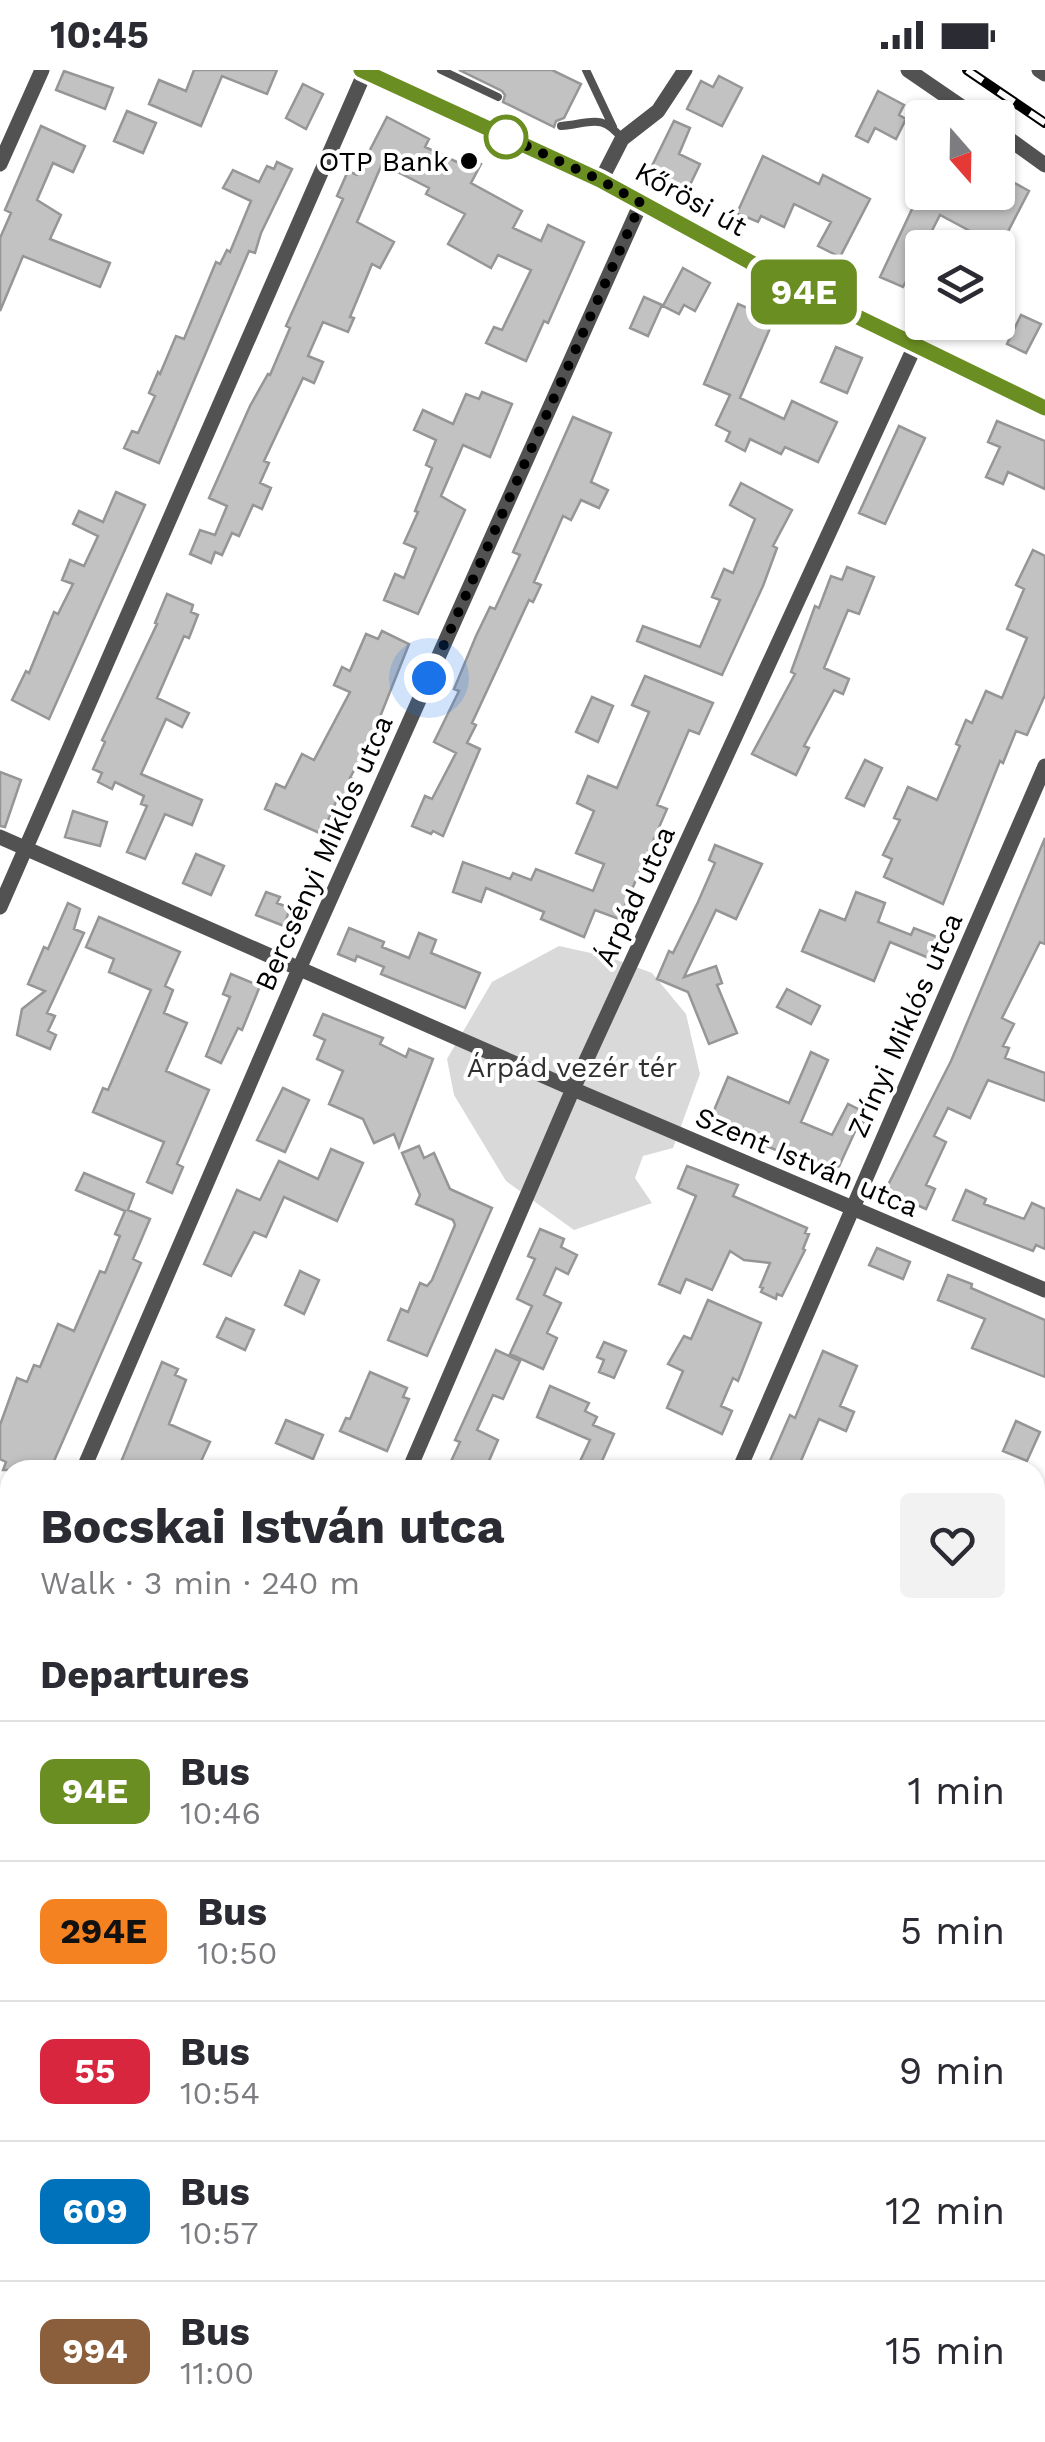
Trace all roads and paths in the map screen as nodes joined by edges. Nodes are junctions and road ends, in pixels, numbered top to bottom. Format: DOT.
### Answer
graph roads {
  1 [pos="42,70"];
  2 [pos="440,70"];
  3 [pos="586,70"];
  4 [pos="685,70"];
  5 [pos="908,70"];
  6 [pos="369,72"];
  7 [pos="498,97"];
  8 [pos="952,100"];
  9 [pos="561,126"];
  10 [pos="618,133"];
  11 [pos="1015,143"];
  12 [pos="0,164"];
  13 [pos="1045,165"];
  14 [pos="600,180"];
  15 [pos="641,203"];
  16 [pos="915,346"];
  17 [pos="1045,408"];
  18 [pos="1045,766"];
  19 [pos="0,838"];
  20 [pos="26,848"];
  21 [pos="0,908"];
  22 [pos="299,970"];
  23 [pos="574,1089"];
  24 [pos="852,1209"];
  25 [pos="1045,1290"];
  26 [pos="87,1460"];
  27 [pos="412,1460"];
  28 [pos="743,1460"];
  1 -- 12 [label="street"];
  2 -- 7 [label="lane"];
  3 -- 10 [label="lane"];
  4 -- 10 [label="street"];
  5 -- 8 [label="street"];
  6 -- 14 [label="main road, Kőrösi út"];
  6 -- 20 [label="street"];
  9 -- 10 [label="lane"];
  10 -- 14 [label="street"];
  11 -- 13 [label="street"];
  14 -- 15 [label="main road, Kőrösi út"];
  15 -- 16 [label="main road, Kőrösi út"];
  15 -- 22 [label="street, Bercsényi Miklós utca"];
  16 -- 17 [label="main road, Kőrösi út"];
  16 -- 23 [label="street, Árpád utca"];
  18 -- 24 [label="street, Zrínyi Miklós utca"];
  19 -- 20 [label="street, Szent István utca"];
  20 -- 21 [label="street"];
  20 -- 22 [label="street, Szent István utca"];
  22 -- 23 [label="street, Szent István utca"];
  22 -- 26 [label="street, Bercsényi Miklós utca"];
  23 -- 24 [label="street, Szent István utca"];
  23 -- 27 [label="street, Árpád utca"];
  24 -- 25 [label="street, Szent István utca"];
  24 -- 28 [label="street, Zrínyi Miklós utca"];
}
